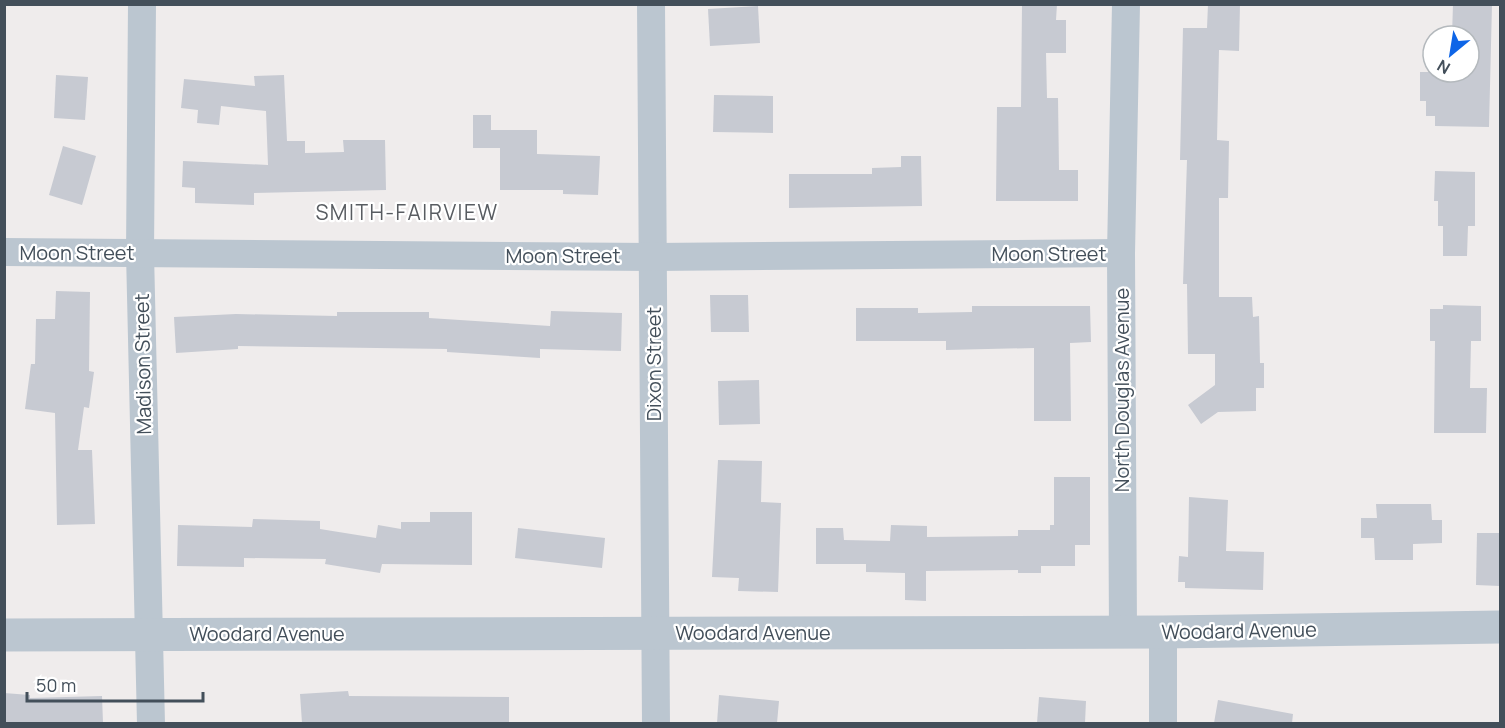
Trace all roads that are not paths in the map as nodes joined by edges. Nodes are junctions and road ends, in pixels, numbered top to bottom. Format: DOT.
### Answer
graph roads {
  1 [pos="142,4"];
  2 [pos="651,4"];
  3 [pos="1126,4"];
  4 [pos="4,252"];
  5 [pos="140,253"];
  6 [pos="1121,253"];
  7 [pos="654,256"];
  8 [pos="1500,627"];
  9 [pos="1123,631"];
  10 [pos="1163,632"];
  11 [pos="655,633"];
  12 [pos="150,635"];
  13 [pos="4,636"];
  14 [pos="151,723"];
  15 [pos="656,723"];
  16 [pos="1163,723"];
  1 -- 5 [label="street, Madison Street"];
  2 -- 7 [label="street, Dixon Street"];
  3 -- 6 [label="street, North Douglas Avenue"];
  4 -- 5 [label="street, Moon Street"];
  5 -- 7 [label="street, Moon Street"];
  5 -- 12 [label="street, Madison Street"];
  6 -- 7 [label="street, Moon Street"];
  6 -- 9 [label="street, North Douglas Avenue"];
  7 -- 11 [label="street, Dixon Street"];
  8 -- 10 [label="street, Woodard Avenue"];
  9 -- 10 [label="street, Woodard Avenue"];
  9 -- 11 [label="street, Woodard Avenue"];
  10 -- 16 [label="street"];
  11 -- 12 [label="street, Woodard Avenue"];
  11 -- 15 [label="street, Dixon Street"];
  12 -- 13 [label="street, Woodard Avenue"];
  12 -- 14 [label="street, Madison Street"];
}
